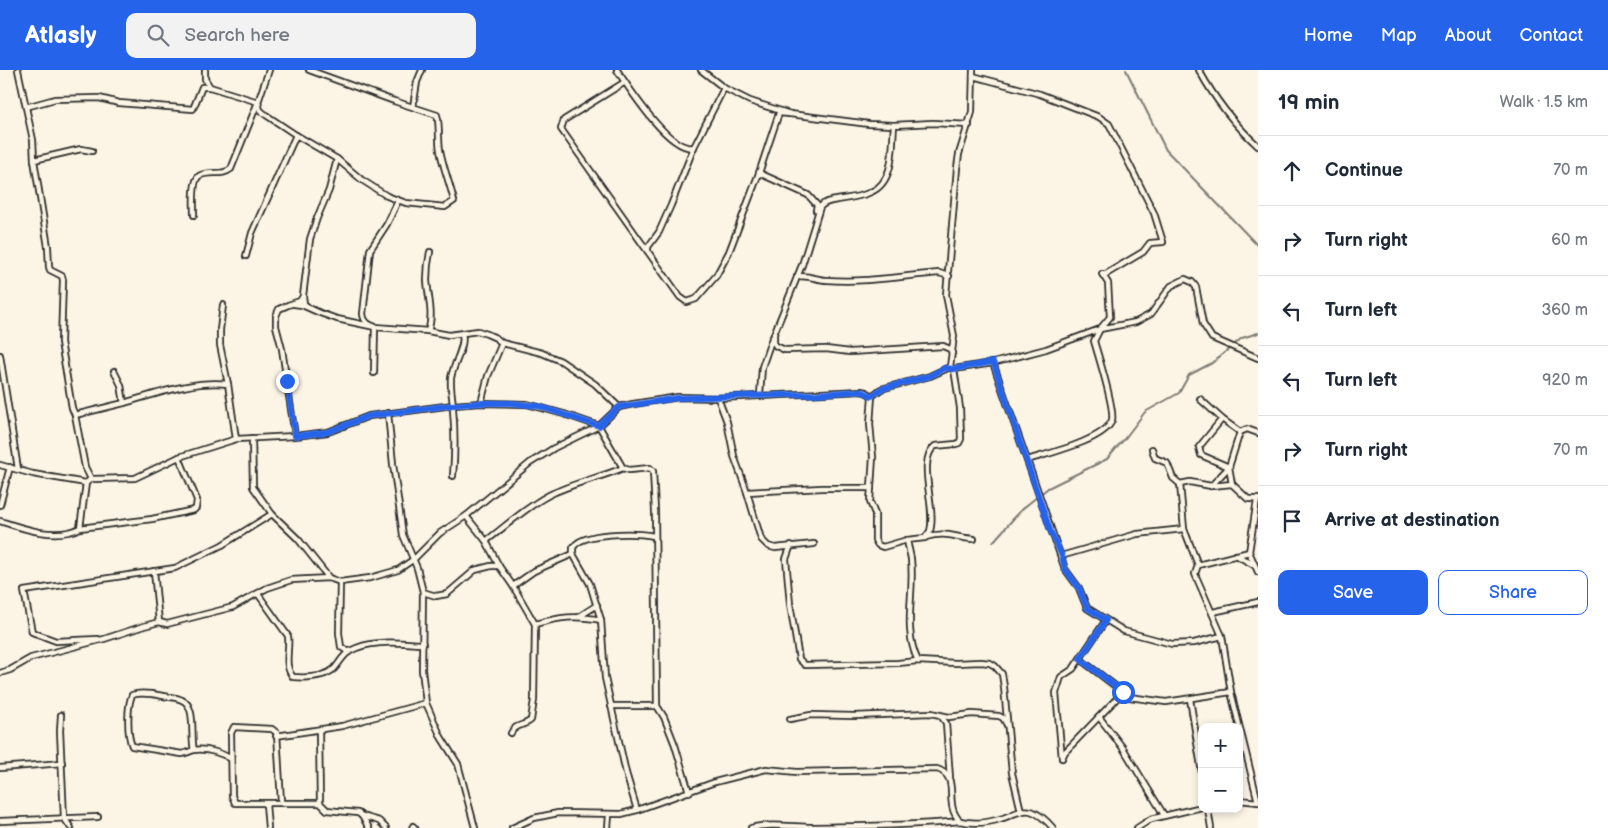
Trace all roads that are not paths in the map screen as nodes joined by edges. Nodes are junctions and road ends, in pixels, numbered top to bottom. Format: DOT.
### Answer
graph roads {
  1 [pos="18,70"];
  2 [pos="205,70"];
  3 [pos="269,70"];
  4 [pos="309,70"];
  5 [pos="422,70"];
  6 [pos="617,70"];
  7 [pos="701,70"];
  8 [pos="973,70"];
  9 [pos="1199,70"];
  10 [pos="973,76"];
  11 [pos="205,79"];
  12 [pos="625,82"];
  13 [pos="202,87"];
  14 [pos="210,87"];
  15 [pos="724,88"];
  16 [pos="258,102"];
  17 [pos="26,107"];
  18 [pos="413,107"];
  19 [pos="773,108"];
  20 [pos="778,113"];
  21 [pos="790,114"];
  22 [pos="894,125"];
  23 [pos="968,125"];
  24 [pos="296,135"];
  25 [pos="1258,146"];
  26 [pos="694,147"];
  27 [pos="92,151"];
  28 [pos="337,159"];
  29 [pos="34,160"];
  30 [pos="759,173"];
  31 [pos="398,201"];
  32 [pos="194,215"];
  33 [pos="816,217"];
  34 [pos="430,252"];
  35 [pos="648,252"];
  36 [pos="246,256"];
  37 [pos="802,265"];
  38 [pos="806,276"];
  39 [pos="949,276"];
  40 [pos="797,277"];
  41 [pos="304,296"];
  42 [pos="294,304"];
  43 [pos="223,305"];
  44 [pos="308,307"];
  45 [pos="1110,317"];
  46 [pos="374,327"];
  47 [pos="1116,327"];
  48 [pos="1100,329"];
  49 [pos="428,331"];
  50 [pos="462,334"];
  51 [pos="774,334"];
  52 [pos="502,343"];
  53 [pos="952,353"];
  54 [pos="0,355"];
  55 [pos="1258,358"];
  56 [pos="993,362"];
  57 [pos="952,368"];
  58 [pos="114,371"];
  59 [pos="374,373"];
  60 [pos="228,384"];
  61 [pos="760,395"];
  62 [pos="872,396"];
  63 [pos="718,398"];
  64 [pos="1200,399"];
  65 [pos="124,403"];
  66 [pos="481,403"];
  67 [pos="453,405"];
  68 [pos="619,407"];
  69 [pos="388,413"];
  70 [pos="75,415"];
  71 [pos="1222,419"];
  72 [pos="599,426"];
  73 [pos="1240,432"];
  74 [pos="1258,433"];
  75 [pos="295,436"];
  76 [pos="252,438"];
  77 [pos="236,439"];
  78 [pos="1152,449"];
  79 [pos="179,457"];
  80 [pos="1027,460"];
  81 [pos="0,465"];
  82 [pos="10,467"];
  83 [pos="1228,467"];
  84 [pos="623,468"];
  85 [pos="18,469"];
  86 [pos="454,476"];
  87 [pos="91,479"];
  88 [pos="86,483"];
  89 [pos="1180,484"];
  90 [pos="1232,484"];
  91 [pos="1211,486"];
  92 [pos="871,488"];
  93 [pos="748,492"];
  94 [pos="1258,500"];
  95 [pos="0,505"];
  96 [pos="272,514"];
  97 [pos="466,516"];
  98 [pos="0,521"];
  99 [pos="80,528"];
  100 [pos="1184,529"];
  101 [pos="654,536"];
  102 [pos="924,538"];
  103 [pos="974,539"];
  104 [pos="907,540"];
  105 [pos="486,541"];
  106 [pos="814,544"];
  107 [pos="791,545"];
  108 [pos="1249,552"];
  109 [pos="573,554"];
  110 [pos="1236,555"];
  111 [pos="1062,556"];
  112 [pos="414,559"];
  113 [pos="499,566"];
  114 [pos="1198,566"];
  115 [pos="1256,566"];
  116 [pos="154,571"];
  117 [pos="1258,572"];
  118 [pos="329,578"];
  119 [pos="340,582"];
  120 [pos="513,586"];
  121 [pos="423,592"];
  122 [pos="258,594"];
  123 [pos="1258,602"];
  124 [pos="597,605"];
  125 [pos="1213,612"];
  126 [pos="580,616"];
  127 [pos="601,620"];
  128 [pos="1106,620"];
  129 [pos="159,622"];
  130 [pos="535,624"];
  131 [pos="1222,636"];
  132 [pos="104,639"];
  133 [pos="423,644"];
  134 [pos="349,652"];
  135 [pos="1080,659"];
  136 [pos="918,661"];
  137 [pos="0,673"];
  138 [pos="1123,692"];
  139 [pos="1231,692"];
  140 [pos="1190,699"];
  141 [pos="426,703"];
  142 [pos="611,706"];
  143 [pos="657,706"];
  144 [pos="61,715"];
  145 [pos="941,716"];
  146 [pos="1099,717"];
  147 [pos="790,719"];
  148 [pos="1008,726"];
  149 [pos="319,730"];
  150 [pos="511,733"];
  151 [pos="276,736"];
  152 [pos="194,750"];
  153 [pos="231,760"];
  154 [pos="62,763"];
  155 [pos="0,768"];
  156 [pos="1201,768"];
  157 [pos="950,783"];
  158 [pos="689,792"];
  159 [pos="1243,800"];
  160 [pos="281,802"];
  161 [pos="1258,802"];
  162 [pos="320,803"];
  163 [pos="266,804"];
  164 [pos="1198,808"];
  165 [pos="638,810"];
  166 [pos="1021,811"];
  167 [pos="1209,813"];
  168 [pos="608,815"];
  169 [pos="1164,815"];
  170 [pos="362,816"];
  171 [pos="98,817"];
  172 [pos="64,818"];
  173 [pos="23,820"];
  174 [pos="0,821"];
  175 [pos="379,821"];
  176 [pos="960,821"];
  177 [pos="913,827"];
  178 [pos="24,828"];
  179 [pos="70,828"];
  180 [pos="268,828"];
  181 [pos="370,828"];
  182 [pos="386,828"];
  183 [pos="475,828"];
  184 [pos="512,828"];
  185 [pos="608,828"];
  186 [pos="751,828"];
  187 [pos="1053,828"];
  188 [pos="1137,828"];
  189 [pos="1211,828"];
  1 -- 17 [label="street"];
  2 -- 11 [label="street"];
  3 -- 16 [label="street"];
  4 -- 18 [label="street"];
  5 -- 18 [label="street"];
  6 -- 12 [label="street"];
  7 -- 15 [label="street"];
  8 -- 10 [label="street"];
  9 -- 25 [label="street"];
  10 -- 23 [label="street"];
  10 -- 45 [label="street"];
  11 -- 13 [label="street"];
  11 -- 14 [label="street"];
  12 -- 26 [label="street"];
  12 -- 35 [label="street"];
  13 -- 14 [label="street"];
  13 -- 17 [label="street"];
  14 -- 16 [label="street"];
  15 -- 19 [label="street"];
  15 -- 26 [label="street"];
  16 -- 24 [label="street"];
  16 -- 32 [label="street"];
  17 -- 29 [label="street"];
  18 -- 31 [label="street"];
  19 -- 20 [label="street"];
  19 -- 21 [label="street"];
  20 -- 21 [label="street"];
  20 -- 30 [label="street"];
  21 -- 22 [label="street"];
  22 -- 23 [label="street"];
  22 -- 33 [label="street"];
  23 -- 39 [label="street"];
  24 -- 28 [label="street"];
  24 -- 36 [label="street"];
  26 -- 35 [label="street"];
  27 -- 29 [label="street"];
  28 -- 31 [label="street"];
  28 -- 41 [label="street"];
  29 -- 70 [label="street"];
  30 -- 33 [label="street"];
  30 -- 35 [label="street"];
  31 -- 46 [label="street"];
  33 -- 37 [label="street"];
  34 -- 49 [label="street"];
  37 -- 38 [label="street"];
  37 -- 40 [label="street"];
  38 -- 39 [label="street"];
  38 -- 40 [label="street"];
  39 -- 53 [label="street"];
  40 -- 51 [label="street"];
  41 -- 42 [label="street"];
  41 -- 44 [label="street"];
  42 -- 44 [label="street"];
  42 -- 75 [label="street"];
  43 -- 60 [label="street"];
  44 -- 46 [label="street"];
  45 -- 47 [label="street"];
  45 -- 48 [label="street"];
  46 -- 49 [label="street"];
  46 -- 59 [label="street"];
  47 -- 48 [label="street"];
  47 -- 55 [label="street"];
  48 -- 56 [label="street"];
  48 -- 80 [label="street"];
  49 -- 50 [label="street"];
  50 -- 52 [label="street"];
  50 -- 67 [label="street"];
  51 -- 53 [label="street"];
  51 -- 61 [label="street"];
  52 -- 66 [label="street"];
  52 -- 68 [label="street"];
  53 -- 57 [label="street"];
  54 -- 85 [label="street"];
  56 -- 57 [label="street"];
  56 -- 80 [label="street"];
  57 -- 62 [label="street"];
  57 -- 102 [label="street"];
  58 -- 65 [label="street"];
  60 -- 65 [label="street"];
  60 -- 77 [label="street"];
  61 -- 62 [label="street"];
  61 -- 63 [label="street"];
  62 -- 92 [label="street"];
  63 -- 68 [label="street"];
  63 -- 93 [label="street"];
  64 -- 71 [label="street"];
  65 -- 70 [label="street"];
  66 -- 67 [label="street"];
  66 -- 72 [label="street"];
  67 -- 69 [label="street"];
  67 -- 86 [label="street"];
  68 -- 72 [label="street"];
  69 -- 75 [label="street"];
  69 -- 112 [label="street"];
  70 -- 87 [label="street"];
  71 -- 73 [label="street"];
  71 -- 83 [label="street"];
  72 -- 84 [label="street"];
  72 -- 97 [label="street"];
  73 -- 74 [label="street"];
  73 -- 83 [label="street"];
  75 -- 76 [label="street"];
  76 -- 77 [label="street"];
  76 -- 96 [label="street"];
  77 -- 79 [label="street"];
  78 -- 89 [label="street"];
  79 -- 87 [label="street"];
  79 -- 99 [label="street"];
  80 -- 111 [label="street"];
  81 -- 82 [label="street"];
  82 -- 85 [label="street"];
  82 -- 95 [label="street"];
  83 -- 90 [label="street"];
  83 -- 91 [label="street"];
  84 -- 101 [label="street"];
  84 -- 105 [label="street"];
  85 -- 88 [label="street"];
  87 -- 88 [label="street"];
  88 -- 99 [label="street"];
  89 -- 91 [label="street"];
  89 -- 100 [label="street"];
  90 -- 91 [label="street"];
  90 -- 94 [label="street"];
  92 -- 93 [label="street"];
  92 -- 104 [label="street"];
  93 -- 107 [label="street"];
  94 -- 108 [label="street"];
  96 -- 116 [label="street"];
  96 -- 118 [label="street"];
  97 -- 105 [label="street"];
  97 -- 112 [label="street"];
  98 -- 99 [label="street"];
  100 -- 111 [label="street"];
  100 -- 114 [label="street"];
  101 -- 109 [label="street"];
  101 -- 143 [label="street"];
  102 -- 103 [label="street"];
  102 -- 104 [label="street"];
  104 -- 136 [label="street"];
  105 -- 113 [label="street"];
  106 -- 107 [label="street"];
  107 -- 136 [label="street"];
  108 -- 110 [label="street"];
  108 -- 115 [label="street"];
  109 -- 120 [label="street"];
  109 -- 124 [label="street"];
  110 -- 114 [label="street"];
  110 -- 115 [label="street"];
  111 -- 128 [label="street"];
  112 -- 119 [label="street"];
  112 -- 121 [label="street"];
  113 -- 120 [label="street"];
  113 -- 121 [label="street"];
  114 -- 125 [label="street"];
  115 -- 117 [label="street"];
  116 -- 129 [label="street"];
  116 -- 132 [label="street"];
  118 -- 119 [label="street"];
  118 -- 122 [label="street"];
  119 -- 134 [label="street"];
  120 -- 130 [label="street"];
  121 -- 133 [label="street"];
  122 -- 129 [label="street"];
  122 -- 134 [label="street"];
  123 -- 125 [label="street"];
  124 -- 126 [label="street"];
  124 -- 127 [label="street"];
  125 -- 131 [label="street"];
  126 -- 127 [label="street"];
  126 -- 130 [label="street"];
  127 -- 142 [label="street"];
  128 -- 131 [label="street"];
  128 -- 135 [label="street"];
  129 -- 132 [label="street"];
  130 -- 150 [label="street"];
  131 -- 139 [label="street"];
  132 -- 137 [label="street"];
  133 -- 134 [label="street"];
  133 -- 141 [label="street"];
  135 -- 138 [label="street"];
  135 -- 146 [label="street"];
  136 -- 148 [label="street"];
  138 -- 140 [label="street"];
  138 -- 146 [label="street"];
  139 -- 140 [label="street"];
  139 -- 161 [label="street"];
  140 -- 156 [label="street"];
  141 -- 149 [label="street"];
  141 -- 183 [label="street"];
  142 -- 143 [label="street"];
  142 -- 165 [label="street"];
  143 -- 158 [label="street"];
  144 -- 154 [label="street"];
  145 -- 147 [label="street"];
  145 -- 148 [label="street"];
  145 -- 157 [label="street"];
  146 -- 169 [label="street"];
  148 -- 166 [label="street"];
  149 -- 151 [label="street"];
  149 -- 162 [label="street"];
  151 -- 153 [label="street"];
  151 -- 160 [label="street"];
  152 -- 152 [label="street"];
  152 -- 153 [label="street"];
  153 -- 163 [label="street"];
  154 -- 155 [label="street"];
  154 -- 172 [label="street"];
  157 -- 158 [label="street"];
  157 -- 176 [label="street"];
  158 -- 165 [label="street"];
  159 -- 161 [label="street"];
  160 -- 162 [label="street"];
  160 -- 163 [label="street"];
  162 -- 170 [label="street"];
  163 -- 180 [label="street"];
  164 -- 169 [label="street"];
  165 -- 168 [label="street"];
  166 -- 176 [label="street"];
  166 -- 187 [label="street"];
  167 -- 189 [label="street"];
  168 -- 184 [label="street"];
  168 -- 185 [label="street"];
  169 -- 188 [label="street"];
  170 -- 175 [label="street"];
  170 -- 181 [label="street"];
  171 -- 172 [label="street"];
  172 -- 173 [label="street"];
  172 -- 179 [label="street"];
  173 -- 174 [label="street"];
  173 -- 178 [label="street"];
  175 -- 181 [label="street"];
  175 -- 182 [label="street"];
  176 -- 177 [label="street"];
  177 -- 186 [label="street"];
}
